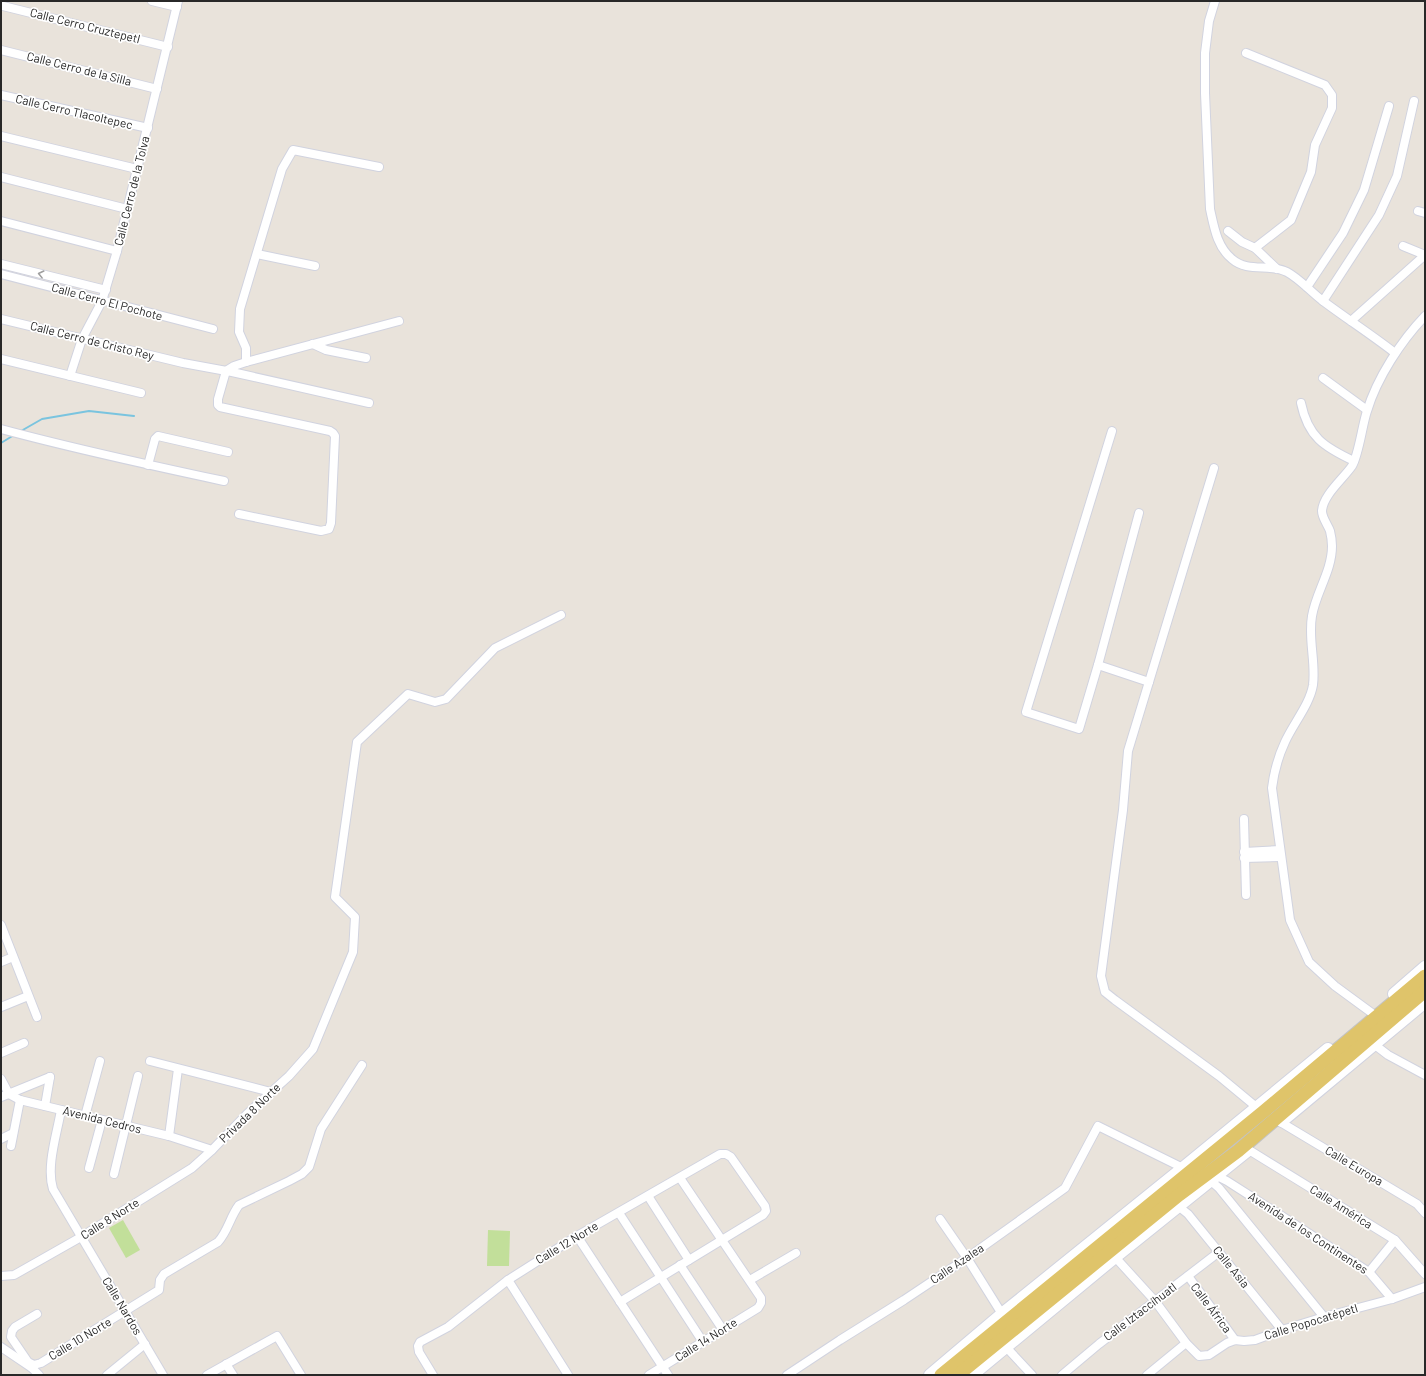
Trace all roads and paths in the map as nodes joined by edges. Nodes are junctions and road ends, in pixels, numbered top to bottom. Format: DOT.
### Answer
graph roads {
  1 [pos="152,1"];
  2 [pos="1215,1"];
  3 [pos="178,4"];
  4 [pos="2,6"];
  5 [pos="168,47"];
  6 [pos="1,50"];
  7 [pos="1246,53"];
  8 [pos="157,89"];
  9 [pos="1,95"];
  10 [pos="1414,101"];
  11 [pos="1389,106"];
  12 [pos="148,128"];
  13 [pos="1,136"];
  14 [pos="378,167"];
  15 [pos="137,169"];
  16 [pos="1,177"];
  17 [pos="127,209"];
  18 [pos="1,221"];
  19 [pos="1228,231"];
  20 [pos="1403,246"];
  21 [pos="1255,248"];
  22 [pos="117,251"];
  23 [pos="257,254"];
  24 [pos="1425,255"];
  25 [pos="1,264"];
  26 [pos="315,266"];
  27 [pos="1277,269"];
  28 [pos="1,274"];
  29 [pos="1306,287"];
  30 [pos="106,290"];
  31 [pos="102,301"];
  32 [pos="1323,301"];
  33 [pos="1424,318"];
  34 [pos="1,319"];
  35 [pos="399,321"];
  36 [pos="1351,321"];
  37 [pos="213,329"];
  38 [pos="82,338"];
  39 [pos="313,344"];
  40 [pos="1396,353"];
  41 [pos="366,358"];
  42 [pos="1,359"];
  43 [pos="246,362"];
  44 [pos="226,371"];
  45 [pos="70,376"];
  46 [pos="1323,378"];
  47 [pos="141,393"];
  48 [pos="369,403"];
  49 [pos="1301,403"];
  50 [pos="1367,410"];
  51 [pos="1,429"];
  52 [pos="1112,431"];
  53 [pos="228,452"];
  54 [pos="1354,461"];
  55 [pos="148,465"];
  56 [pos="1214,468"];
  57 [pos="224,481"];
  58 [pos="1139,513"];
  59 [pos="239,514"];
  60 [pos="561,615"];
  61 [pos="1098,665"];
  62 [pos="1149,682"];
  63 [pos="1244,819"];
  64 [pos="1281,854"];
  65 [pos="1244,855"];
  66 [pos="1246,895"];
  67 [pos="1,925"];
  68 [pos="13,957"];
  69 [pos="1,962"];
  70 [pos="1425,967"];
  71 [pos="1425,976"];
  72 [pos="1425,991"];
  73 [pos="28,996"];
  74 [pos="1425,1002"];
  75 [pos="1,1007"];
  76 [pos="37,1017"];
  77 [pos="1379,1018"];
  78 [pos="24,1043"];
  79 [pos="1374,1045"];
  80 [pos="1,1053"];
  81 [pos="100,1061"];
  82 [pos="150,1061"];
  83 [pos="362,1065"];
  84 [pos="178,1069"];
  85 [pos="1425,1075"];
  86 [pos="138,1076"];
  87 [pos="1,1079"];
  88 [pos="270,1092"];
  89 [pos="5,1096"];
  90 [pos="20,1100"];
  91 [pos="46,1106"];
  92 [pos="1260,1109"];
  93 [pos="61,1110"];
  94 [pos="85,1116"];
  95 [pos="102,1120"];
  96 [pos="1278,1121"];
  97 [pos="127,1126"];
  98 [pos="13,1134"];
  99 [pos="169,1136"];
  100 [pos="1,1139"];
  101 [pos="11,1146"];
  102 [pos="212,1150"];
  103 [pos="1249,1150"];
  104 [pos="89,1168"];
  105 [pos="1183,1168"];
  106 [pos="114,1174"];
  107 [pos="680,1178"];
  108 [pos="1214,1178"];
  109 [pos="648,1196"];
  110 [pos="1178,1206"];
  111 [pos="619,1213"];
  112 [pos="1425,1213"];
  113 [pos="940,1219"];
  114 [pos="578,1236"];
  115 [pos="81,1237"];
  116 [pos="722,1240"];
  117 [pos="1396,1240"];
  118 [pos="1219,1252"];
  119 [pos="796,1253"];
  120 [pos="1115,1257"];
  121 [pos="967,1258"];
  122 [pos="689,1260"];
  123 [pos="680,1265"];
  124 [pos="1369,1272"];
  125 [pos="1425,1274"];
  126 [pos="1,1276"];
  127 [pos="1188,1276"];
  128 [pos="661,1277"];
  129 [pos="508,1280"];
  130 [pos="750,1280"];
  131 [pos="1425,1287"];
  132 [pos="1392,1299"];
  133 [pos="1155,1301"];
  134 [pos="620,1302"];
  135 [pos="125,1312"];
  136 [pos="37,1314"];
  137 [pos="1002,1314"];
  138 [pos="1324,1317"];
  139 [pos="723,1330"];
  140 [pos="1282,1330"];
  141 [pos="1235,1340"];
  142 [pos="703,1342"];
  143 [pos="1186,1342"];
  144 [pos="145,1344"];
  145 [pos="1,1347"];
  146 [pos="1006,1347"];
  147 [pos="226,1364"];
  148 [pos="33,1367"];
  149 [pos="663,1367"];
  150 [pos="39,1375"];
  151 [pos="107,1375"];
  152 [pos="162,1375"];
  153 [pos="207,1375"];
  154 [pos="233,1375"];
  155 [pos="301,1375"];
  156 [pos="433,1375"];
  157 [pos="568,1375"];
  158 [pos="650,1375"];
  159 [pos="668,1375"];
  160 [pos="787,1375"];
  161 [pos="930,1375"];
  162 [pos="941,1375"];
  163 [pos="958,1375"];
  164 [pos="972,1375"];
  165 [pos="1032,1375"];
  166 [pos="1062,1375"];
  167 [pos="1147,1375"];
  1 -- 3 [label="street"];
  2 -- 27 [label="street"];
  3 -- 5 [label="street, Calle Cerro de la Tolva"];
  4 -- 5 [label="street, Calle Cerro Cruztepetl"];
  5 -- 8 [label="street, Calle Cerro de la Tolva"];
  6 -- 8 [label="street, Calle Cerro de la Silla"];
  7 -- 21 [label="street"];
  8 -- 12 [label="street, Calle Cerro de la Tolva"];
  9 -- 12 [label="street, Calle Cerro Tlacoltepec"];
  10 -- 32 [label="street"];
  11 -- 29 [label="street"];
  12 -- 15 [label="street, Calle Cerro de la Tolva"];
  13 -- 15 [label="street"];
  14 -- 23 [label="street"];
  15 -- 17 [label="street, Calle Cerro de la Tolva"];
  16 -- 17 [label="street"];
  17 -- 22 [label="street, Calle Cerro de la Tolva"];
  18 -- 22 [label="street"];
  19 -- 21 [label="street"];
  20 -- 24 [label="street"];
  21 -- 27 [label="street"];
  22 -- 30 [label="street, Calle Cerro de la Tolva"];
  23 -- 26 [label="street"];
  23 -- 43 [label="street"];
  24 -- 36 [label="street"];
  30 -- 25 [label="street, Calle Cerro El Pochote, one-way"];
  27 -- 29 [label="street"];
  28 -- 31 [label="street, Calle Cerro El Pochote"];
  29 -- 32 [label="street"];
  30 -- 31 [label="street, Calle Cerro de la Tolva"];
  31 -- 37 [label="street, Calle Cerro El Pochote"];
  31 -- 38 [label="street, Calle Cerro de la Tolva"];
  32 -- 36 [label="street"];
  33 -- 40 [label="street"];
  34 -- 38 [label="street, Calle Cerro de Cristo Rey"];
  35 -- 39 [label="street"];
  36 -- 40 [label="street"];
  38 -- 44 [label="street, Calle Cerro de Cristo Rey"];
  38 -- 45 [label="street, Calle Cerro de la Tolva"];
  39 -- 41 [label="street"];
  39 -- 43 [label="street"];
  40 -- 50 [label="street"];
  42 -- 45 [label="street"];
  43 -- 44 [label="street"];
  44 -- 48 [label="street, Calle Cerro de Cristo Rey"];
  44 -- 59 [label="street"];
  45 -- 47 [label="street"];
  46 -- 50 [label="street"];
  49 -- 54 [label="street"];
  50 -- 54 [label="street"];
  51 -- 55 [label="street"];
  52 -- 61 [label="street"];
  53 -- 55 [label="street"];
  54 -- 64 [label="street"];
  55 -- 57 [label="street"];
  56 -- 62 [label="street, Calle Europa"];
  58 -- 61 [label="street"];
  60 -- 88 [label="street, Privada 8 Norte"];
  61 -- 62 [label="street"];
  62 -- 92 [label="street, Calle Europa"];
  63 -- 65 [label="street"];
  64 -- 65 [label="street"];
  64 -- 77 [label="street"];
  65 -- 66 [label="street"];
  67 -- 68 [label="street"];
  68 -- 69 [label="street"];
  68 -- 73 [label="street"];
  70 -- 77 [label="street"];
  71 -- 77 [label="main road"];
  72 -- 77 [label="main road"];
  73 -- 75 [label="street"];
  73 -- 76 [label="street"];
  74 -- 79 [label="street"];
  77 -- 92 [label="main road"];
  77 -- 96 [label="main road"];
  78 -- 80 [label="street"];
  79 -- 85 [label="street"];
  79 -- 96 [label="street"];
  81 -- 94 [label="street"];
  82 -- 84 [label="street"];
  83 -- 135 [label="street, Calle 10 Norte"];
  84 -- 88 [label="street"];
  84 -- 99 [label="street"];
  86 -- 97 [label="street"];
  87 -- 89 [label="street"];
  88 -- 102 [label="street, Privada 8 Norte"];
  89 -- 90 [label="street, Avenida Cedros"];
  89 -- 91 [label="street"];
  90 -- 91 [label="street, Avenida Cedros"];
  90 -- 98 [label="street"];
  91 -- 93 [label="street, Avenida Cedros"];
  92 -- 96 [label="street, Calle Europa"];
  92 -- 105 [label="street"];
  92 -- 162 [label="main road"];
  93 -- 94 [label="street, Avenida Cedros"];
  93 -- 115 [label="street, Calle Nardos"];
  94 -- 95 [label="street, Avenida Cedros"];
  95 -- 97 [label="street, Avenida Cedros"];
  95 -- 104 [label="street"];
  96 -- 103 [label="street"];
  96 -- 112 [label="street, Calle Europa"];
  96 -- 163 [label="main road"];
  97 -- 99 [label="street, Avenida Cedros"];
  97 -- 106 [label="street"];
  98 -- 100 [label="street"];
  98 -- 101 [label="street"];
  99 -- 102 [label="street, Avenida Cedros"];
  102 -- 115 [label="street, Calle 8 Norte"];
  103 -- 108 [label="street"];
  103 -- 117 [label="street, Calle América"];
  105 -- 121 [label="street, Calle Azalea"];
  105 -- 137 [label="street"];
  107 -- 109 [label="street, Calle 12 Norte"];
  107 -- 116 [label="street"];
  107 -- 116 [label="street, Calle 12 Norte"];
  108 -- 110 [label="street"];
  108 -- 124 [label="street, Avenida de los Continentes"];
  108 -- 138 [label="street, Avenida de los Continentes"];
  109 -- 111 [label="street, Calle 12 Norte"];
  109 -- 122 [label="street"];
  110 -- 118 [label="street, Calle Asia"];
  110 -- 120 [label="street"];
  111 -- 114 [label="street, Calle 12 Norte"];
  111 -- 128 [label="street"];
  113 -- 121 [label="street"];
  114 -- 129 [label="street, Calle 12 Norte"];
  114 -- 134 [label="street"];
  115 -- 126 [label="street, Calle 8 Norte"];
  115 -- 135 [label="street, Calle Nardos"];
  116 -- 122 [label="street"];
  116 -- 130 [label="street"];
  117 -- 124 [label="street"];
  117 -- 125 [label="street, Calle América"];
  118 -- 127 [label="street, Calle Iztaccíhuatl"];
  118 -- 140 [label="street, Calle Asia"];
  119 -- 130 [label="street"];
  120 -- 133 [label="street"];
  120 -- 146 [label="street"];
  121 -- 137 [label="street"];
  121 -- 160 [label="street, Calle Azalea"];
  122 -- 123 [label="street"];
  123 -- 128 [label="street"];
  123 -- 139 [label="street"];
  124 -- 132 [label="street, Avenida de los Continentes"];
  127 -- 133 [label="street, Calle Iztaccíhuatl"];
  127 -- 141 [label="street, Calle África"];
  128 -- 134 [label="street"];
  128 -- 142 [label="street"];
  129 -- 156 [label="street, Calle 12 Norte"];
  129 -- 157 [label="street"];
  130 -- 139 [label="street, Calle 14 Norte"];
  131 -- 132 [label="street, Calle Popocatépetl"];
  132 -- 138 [label="street, Calle Popocatépetl"];
  133 -- 143 [label="street"];
  133 -- 166 [label="street, Calle Iztaccíhuatl"];
  134 -- 149 [label="street"];
  135 -- 144 [label="street, Calle Nardos"];
  135 -- 148 [label="street, Calle 10 Norte"];
  136 -- 148 [label="street, Calle 10 Norte"];
  137 -- 161 [label="street"];
  138 -- 140 [label="street, Calle Popocatépetl"];
  139 -- 142 [label="street, Calle 14 Norte"];
  140 -- 141 [label="street, Calle Popocatépetl"];
  141 -- 143 [label="street, Calle Popocatépetl"];
  142 -- 149 [label="street, Calle 14 Norte"];
  143 -- 167 [label="street"];
  144 -- 151 [label="street"];
  144 -- 152 [label="street, Calle Nardos"];
  145 -- 148 [label="street"];
  146 -- 164 [label="street"];
  146 -- 165 [label="street"];
  147 -- 153 [label="street"];
  147 -- 154 [label="street"];
  147 -- 155 [label="street"];
  148 -- 150 [label="street"];
  149 -- 158 [label="street, Calle 14 Norte"];
  149 -- 159 [label="street"];
}
